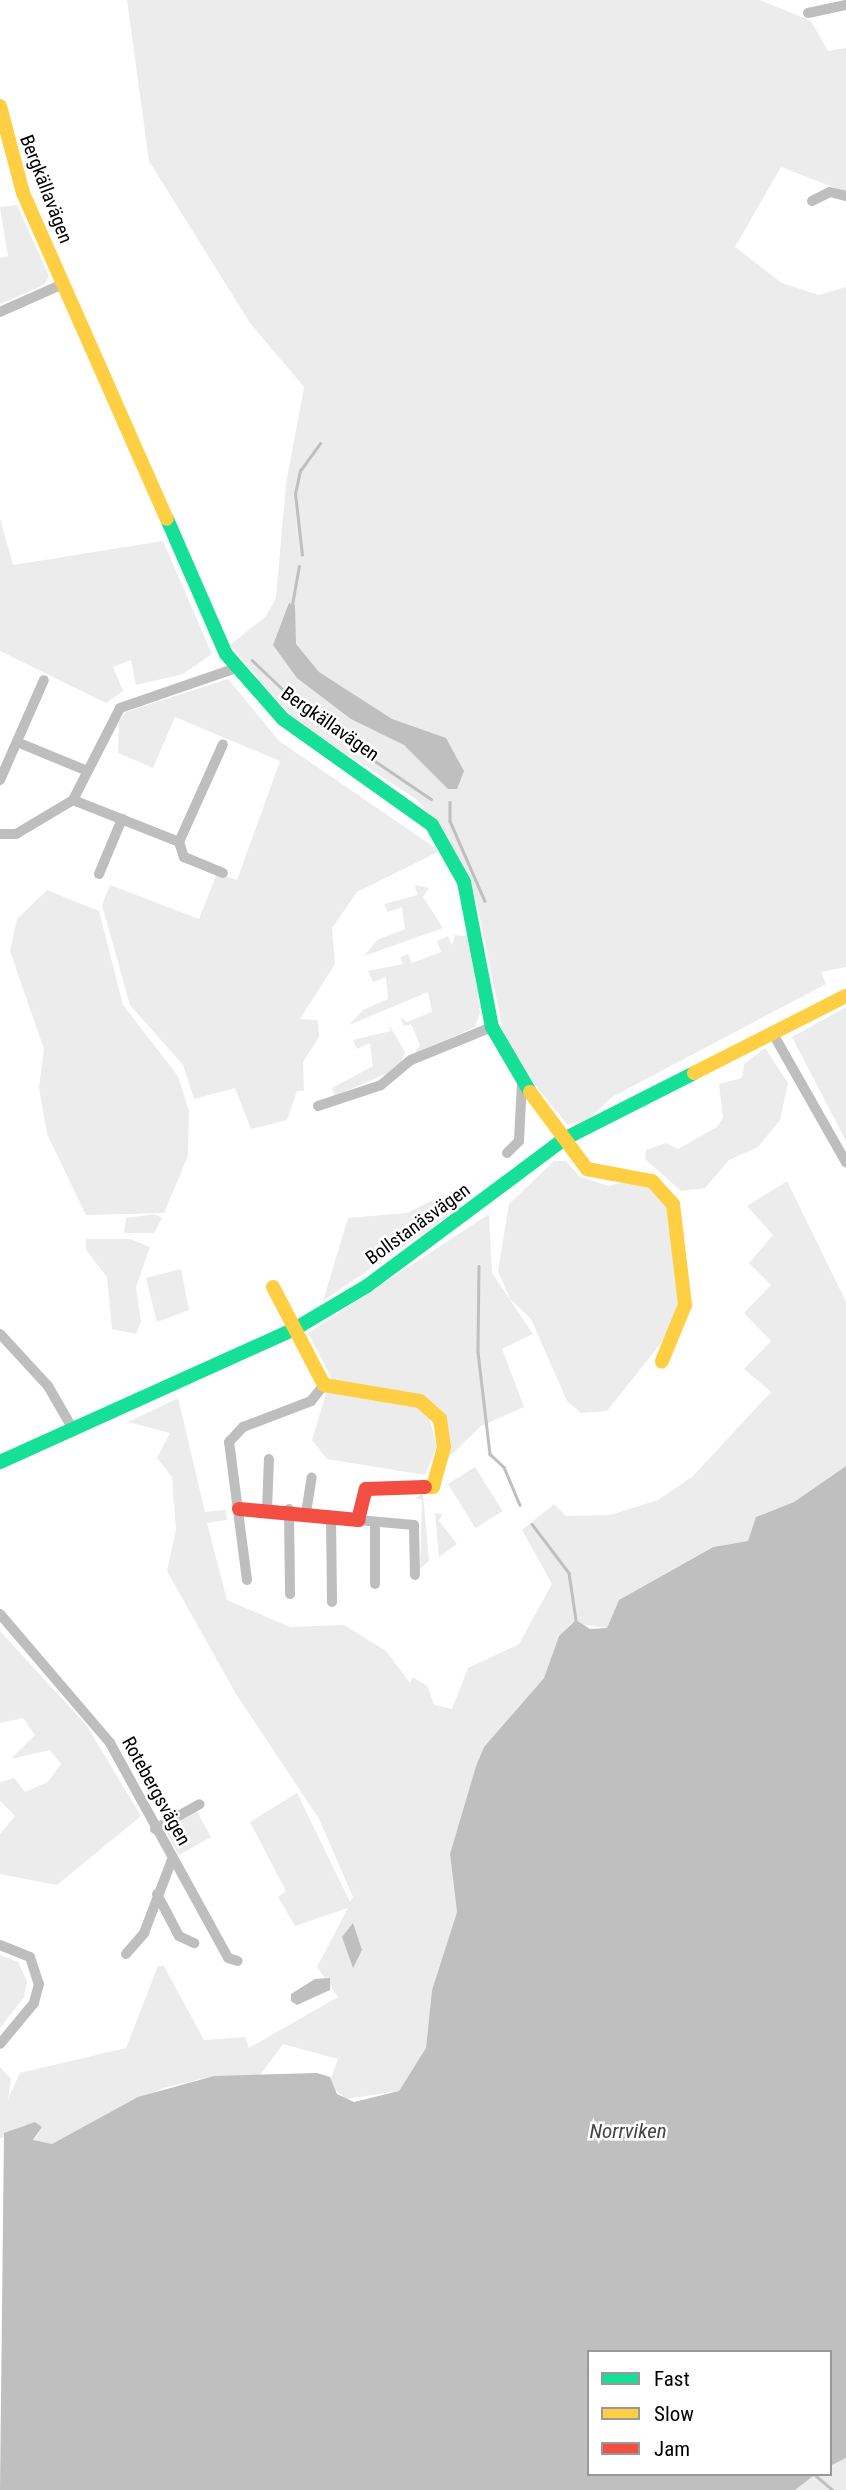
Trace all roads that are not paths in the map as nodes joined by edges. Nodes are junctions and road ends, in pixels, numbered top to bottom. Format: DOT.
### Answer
graph roads {
  1 [pos="813,0"];
  2 [pos="846,5"];
  3 [pos="0,106"];
  4 [pos="846,196"];
  5 [pos="812,201"];
  6 [pos="63,284"];
  7 [pos="0,312"];
  8 [pos="236,668"];
  9 [pos="44,680"];
  10 [pos="17,742"];
  11 [pos="223,744"];
  12 [pos="85,770"];
  13 [pos="0,780"];
  14 [pos="73,800"];
  15 [pos="122,819"];
  16 [pos="0,834"];
  17 [pos="179,842"];
  18 [pos="223,873"];
  19 [pos="99,874"];
  20 [pos="846,996"];
  21 [pos="492,1027"];
  22 [pos="772,1032"];
  23 [pos="522,1081"];
  24 [pos="318,1106"];
  25 [pos="564,1139"];
  26 [pos="507,1153"];
  27 [pos="846,1162"];
  28 [pos="273,1287"];
  29 [pos="293,1330"];
  30 [pos="0,1334"];
  31 [pos="662,1361"];
  32 [pos="324,1385"];
  33 [pos="74,1431"];
  34 [pos="269,1459"];
  35 [pos="0,1462"];
  36 [pos="312,1477"];
  37 [pos="239,1509"];
  38 [pos="289,1509"];
  39 [pos="267,1510"];
  40 [pos="306,1513"];
  41 [pos="331,1518"];
  42 [pos="358,1520"];
  43 [pos="374,1522"];
  44 [pos="415,1575"];
  45 [pos="247,1580"];
  46 [pos="375,1584"];
  47 [pos="290,1594"];
  48 [pos="332,1602"];
  49 [pos="0,1614"];
  50 [pos="201,1804"];
  51 [pos="155,1829"];
  52 [pos="173,1857"];
  53 [pos="157,1894"];
  54 [pos="194,1944"];
  55 [pos="0,1945"];
  56 [pos="126,1954"];
  57 [pos="238,1961"];
  58 [pos="0,2044"];
  1 -- 2 [label="street"];
  3 -- 6 [label="street, Bergkällavägen"];
  4 -- 5 [label="street"];
  6 -- 7 [label="street"];
  6 -- 8 [label="street, Bergkällavägen"];
  8 -- 12 [label="street"];
  8 -- 21 [label="street, Bergkällavägen"];
  9 -- 10 [label="street"];
  10 -- 12 [label="street"];
  10 -- 13 [label="street"];
  11 -- 17 [label="street"];
  12 -- 14 [label="street"];
  14 -- 15 [label="street"];
  14 -- 16 [label="street"];
  15 -- 17 [label="street"];
  15 -- 19 [label="street"];
  17 -- 18 [label="street"];
  20 -- 22 [label="street, Bollstanäsvägen"];
  21 -- 23 [label="street, Bergkällavägen"];
  21 -- 24 [label="street"];
  22 -- 25 [label="street, Bollstanäsvägen"];
  22 -- 27 [label="street"];
  23 -- 25 [label="street, Bergkällavägen"];
  23 -- 26 [label="street"];
  25 -- 29 [label="street, Bollstanäsvägen"];
  25 -- 31 [label="street, Bergkällavägen"];
  28 -- 29 [label="street"];
  29 -- 32 [label="street"];
  29 -- 33 [label="street, Bollstanäsvägen"];
  30 -- 33 [label="street"];
  32 -- 37 [label="street"];
  32 -- 42 [label="street"];
  33 -- 35 [label="street, Bollstanäsvägen"];
  34 -- 39 [label="street"];
  36 -- 40 [label="street"];
  37 -- 39 [label="street"];
  37 -- 45 [label="street"];
  38 -- 39 [label="street"];
  38 -- 40 [label="street"];
  38 -- 47 [label="street"];
  40 -- 41 [label="street"];
  41 -- 42 [label="street"];
  41 -- 48 [label="street"];
  42 -- 43 [label="street"];
  43 -- 44 [label="street"];
  43 -- 46 [label="street"];
  49 -- 51 [label="street, Rotebergsvägen"];
  50 -- 51 [label="street"];
  51 -- 52 [label="street, Rotebergsvägen"];
  52 -- 53 [label="street"];
  52 -- 57 [label="street, Rotebergsvägen"];
  53 -- 54 [label="street"];
  53 -- 56 [label="street"];
  55 -- 58 [label="street"];
}
